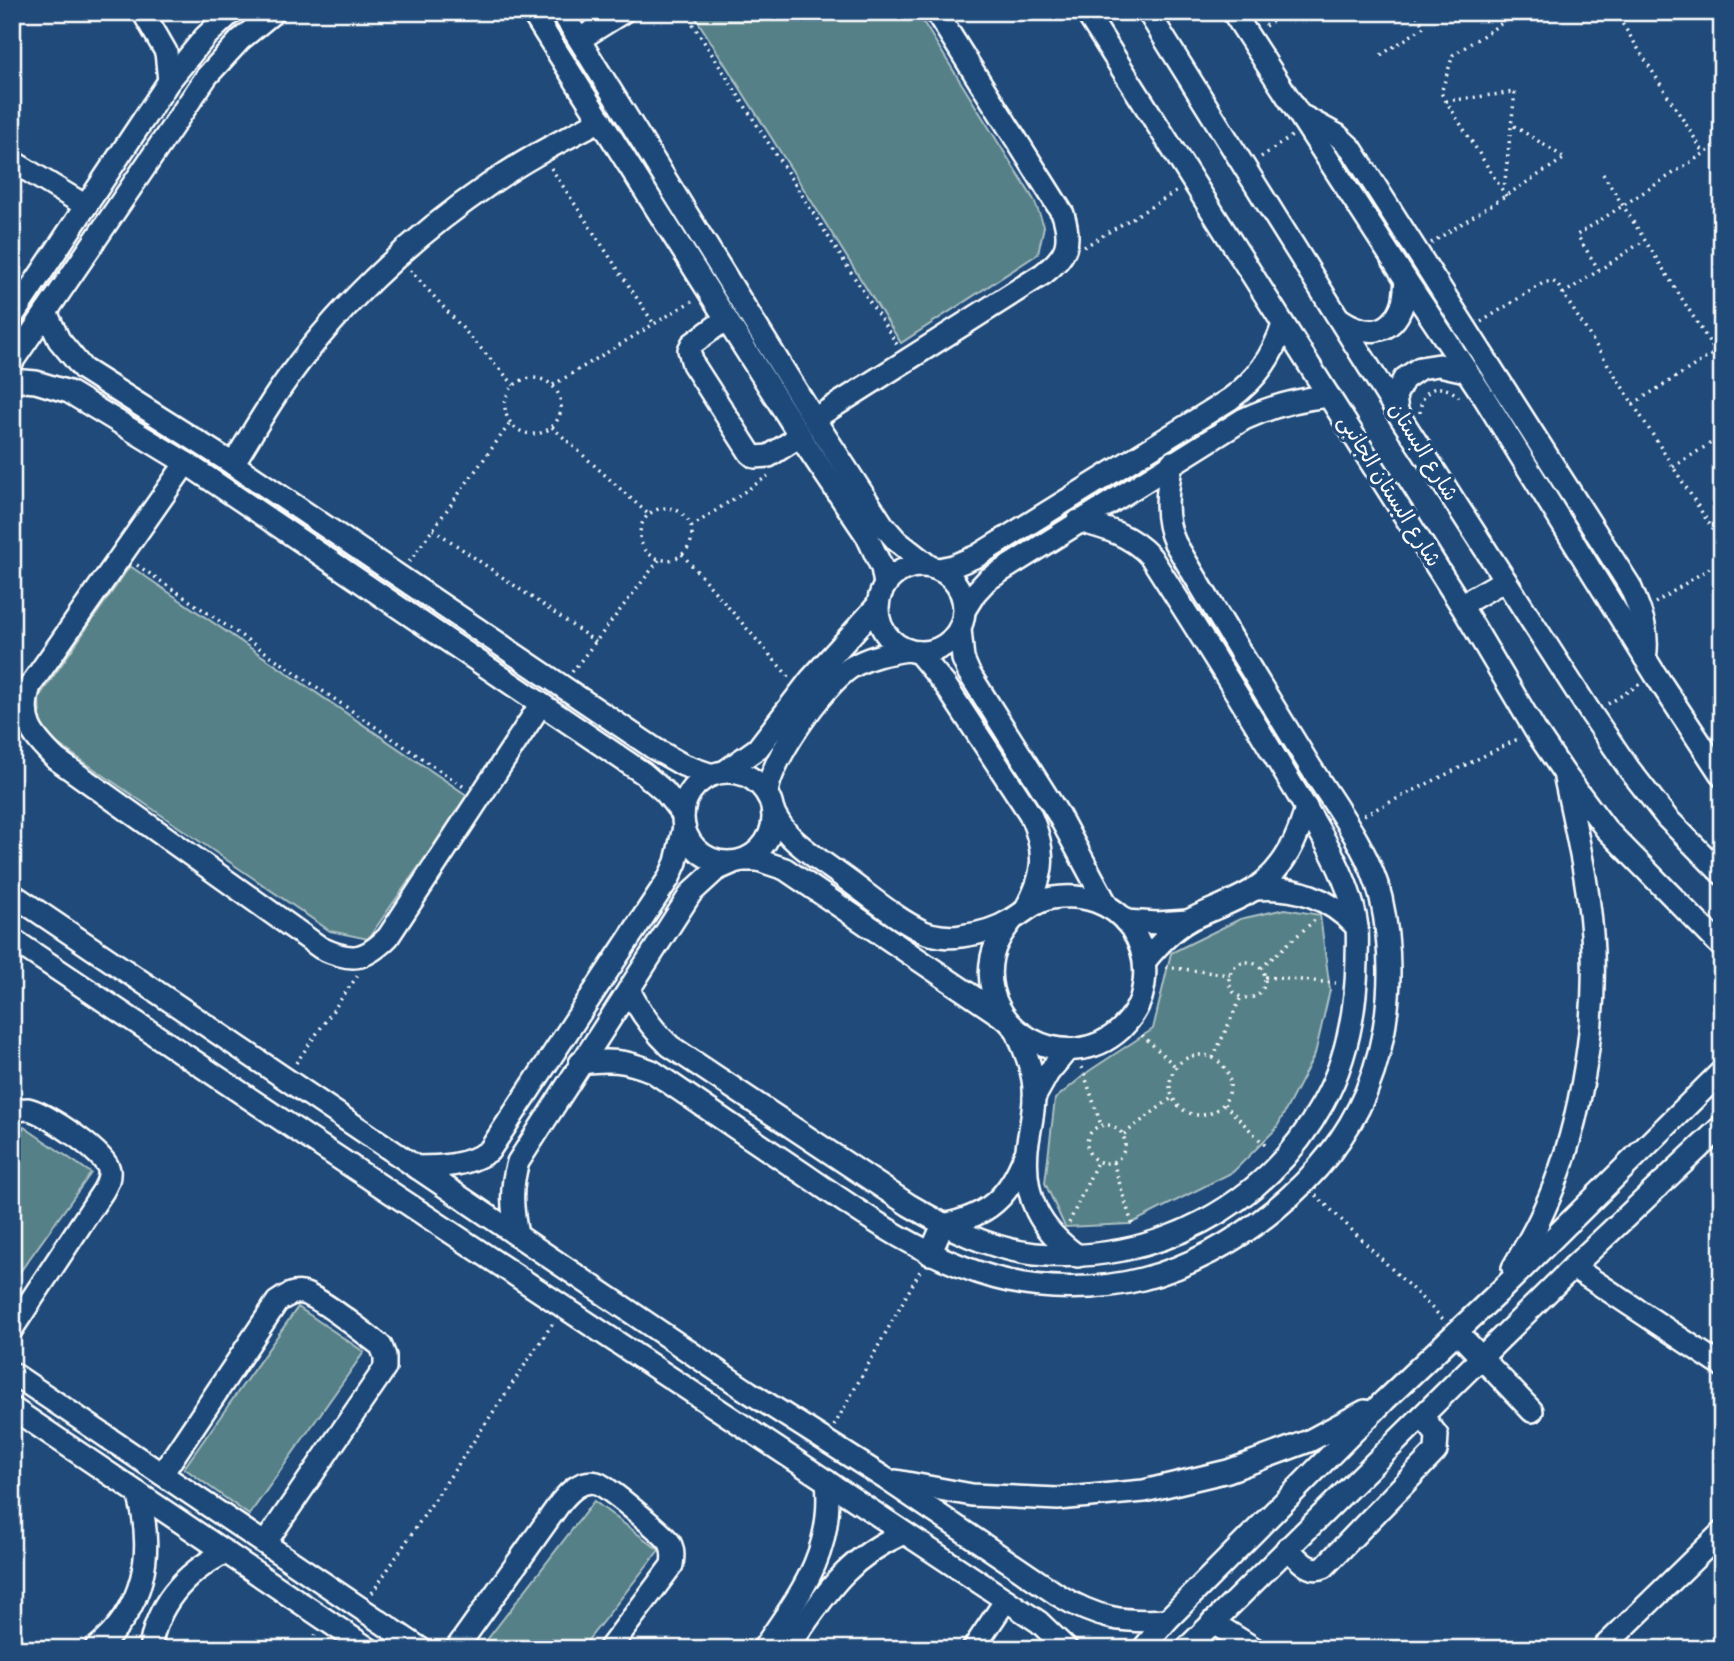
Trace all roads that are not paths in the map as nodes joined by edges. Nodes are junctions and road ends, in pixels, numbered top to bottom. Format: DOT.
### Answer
graph roads {
  1 [pos="274,12"];
  2 [pos="532,12"];
  3 [pos="562,12"];
  4 [pos="623,12"];
  5 [pos="936,12"];
  6 [pos="1086,12"];
  7 [pos="1148,12"];
  8 [pos="1233,12"];
  9 [pos="227,13"];
  10 [pos="154,17"];
  11 [pos="580,39"];
  12 [pos="169,81"];
  13 [pos="601,120"];
  14 [pos="1304,121"];
  15 [pos="139,127"];
  16 [pos="161,142"];
  17 [pos="12,162"];
  18 [pos="658,168"];
  19 [pos="639,179"];
  20 [pos="86,206"];
  21 [pos="1406,281"];
  22 [pos="46,312"];
  23 [pos="12,317"];
  24 [pos="1338,318"];
  25 [pos="726,319"];
  26 [pos="1283,325"];
  27 [pos="12,362"];
  28 [pos="76,363"];
  29 [pos="1466,371"];
  30 [pos="12,380"];
  31 [pos="1249,385"];
  32 [pos="59,388"];
  33 [pos="1329,396"];
  34 [pos="1271,407"];
  35 [pos="1396,412"];
  36 [pos="814,419"];
  37 [pos="800,436"];
  38 [pos="186,463"];
  39 [pos="1172,463"];
  40 [pos="233,464"];
  41 [pos="296,507"];
  42 [pos="1078,521"];
  43 [pos="281,528"];
  44 [pos="879,537"];
  45 [pos="1175,543"];
  46 [pos="977,556"];
  47 [pos="1151,557"];
  48 [pos="934,567"];
  49 [pos="990,578"];
  50 [pos="1505,580"];
  51 [pos="886,584"];
  52 [pos="1461,605"];
  53 [pos="877,606"];
  54 [pos="962,619"];
  55 [pos="913,652"];
  56 [pos="1650,666"];
  57 [pos="541,704"];
  58 [pos="1289,733"];
  59 [pos="1269,745"];
  60 [pos="1564,773"];
  61 [pos="718,774"];
  62 [pos="1722,776"];
  63 [pos="770,802"];
  64 [pos="1306,807"];
  65 [pos="683,821"];
  66 [pos="738,861"];
  67 [pos="1722,874"];
  68 [pos="1256,889"];
  69 [pos="12,894"];
  70 [pos="1108,906"];
  71 [pos="1019,914"];
  72 [pos="1125,921"];
  73 [pos="1188,921"];
  74 [pos="1357,927"];
  75 [pos="12,939"];
  76 [pos="1722,947"];
  77 [pos="1145,963"];
  78 [pos="1356,989"];
  79 [pos="629,990"];
  80 [pos="1389,996"];
  81 [pos="1011,1025"];
  82 [pos="670,1046"];
  83 [pos="1072,1050"];
  84 [pos="580,1063"];
  85 [pos="652,1071"];
  86 [pos="1722,1071"];
  87 [pos="1034,1098"];
  88 [pos="325,1106"];
  89 [pos="12,1111"];
  90 [pos="1722,1126"];
  91 [pos="304,1135"];
  92 [pos="1027,1150"];
  93 [pos="489,1151"];
  94 [pos="518,1161"];
  95 [pos="415,1167"];
  96 [pos="943,1225"];
  97 [pos="517,1235"];
  98 [pos="930,1254"];
  99 [pos="1078,1256"];
  100 [pos="1573,1267"];
  101 [pos="1502,1289"];
  102 [pos="12,1329"];
  103 [pos="1457,1332"];
  104 [pos="1481,1357"];
  105 [pos="1722,1366"];
  106 [pos="12,1374"];
  107 [pos="749,1392"];
  108 [pos="1385,1400"];
  109 [pos="12,1408"];
  110 [pos="1532,1411"];
  111 [pos="1422,1416"];
  112 [pos="732,1418"];
  113 [pos="80,1420"];
  114 [pos="65,1443"];
  115 [pos="162,1474"];
  116 [pos="887,1479"];
  117 [pos="827,1481"];
  118 [pos="138,1493"];
  119 [pos="1722,1532"];
  120 [pos="904,1533"];
  121 [pos="266,1542"];
  122 [pos="1287,1548"];
  123 [pos="226,1552"];
  124 [pos="807,1579"];
  125 [pos="827,1594"];
  126 [pos="1058,1595"];
  127 [pos="1006,1600"];
  128 [pos="1167,1620"];
  129 [pos="1039,1622"];
  130 [pos="1212,1622"];
  131 [pos="95,1649"];
  132 [pos="150,1649"];
  133 [pos="369,1649"];
  134 [pos="421,1649"];
  135 [pos="456,1649"];
  136 [pos="609,1649"];
  137 [pos="763,1649"];
  138 [pos="787,1649"];
  139 [pos="973,1649"];
  140 [pos="1067,1649"];
  141 [pos="1143,1649"];
  142 [pos="1186,1649"];
  143 [pos="1255,1649"];
  144 [pos="1602,1649"];
  1 -- 16 [label="street"];
  2 -- 13 [label="street"];
  3 -- 11 [label="street"];
  4 -- 11 [label="street"];
  5 -- 36 [label="street"];
  6 -- 26 [label="street, شارع البستان الجانبى"];
  7 -- 24 [label="street, شارع البستان"];
  8 -- 14 [label="street"];
  9 -- 12 [label="street"];
  10 -- 12 [label="street"];
  11 -- 18 [label="street"];
  12 -- 15 [label="street"];
  13 -- 19 [label="street"];
  13 -- 40 [label="street"];
  14 -- 21 [label="street"];
  14 -- 56 [label="street"];
  15 -- 16 [label="street"];
  15 -- 20 [label="street"];
  16 -- 22 [label="street"];
  17 -- 20 [label="street"];
  18 -- 19 [label="street"];
  18 -- 36 [label="street"];
  19 -- 25 [label="street"];
  20 -- 23 [label="street"];
  21 -- 24 [label="street"];
  21 -- 29 [label="street"];
  22 -- 27 [label="street"];
  22 -- 28 [label="street"];
  24 -- 35 [label="street, شارع البستان"];
  25 -- 37 [label="street"];
  25 -- 37 [label="street"];
  26 -- 31 [label="street"];
  26 -- 33 [label="street, شارع البستان الجانبى"];
  28 -- 32 [label="street"];
  28 -- 40 [label="street"];
  29 -- 35 [label="street"];
  29 -- 56 [label="street"];
  30 -- 32 [label="street"];
  31 -- 34 [label="street"];
  31 -- 46 [label="street"];
  32 -- 38 [label="street"];
  33 -- 34 [label="street"];
  33 -- 52 [label="street, شارع البستان الجانبى"];
  34 -- 39 [label="street"];
  35 -- 50 [label="street, شارع البستان"];
  36 -- 44 [label="street"];
  37 -- 44 [label="street"];
  38 -- 43 [label="street"];
  38 -- 57 [label="street"];
  39 -- 42 [label="street"];
  39 -- 45 [label="street"];
  40 -- 41 [label="street"];
  41 -- 43 [label="street"];
  41 -- 61 [label="street"];
  42 -- 47 [label="street"];
  42 -- 49 [label="street"];
  43 -- 57 [label="street"];
  44 -- 48 [label="street"];
  44 -- 51 [label="street"];
  45 -- 47 [label="street"];
  45 -- 58 [label="street"];
  46 -- 48 [label="street"];
  46 -- 49 [label="street"];
  47 -- 59 [label="street"];
  48 -- 51 [label="street"];
  48 -- 54 [label="street"];
  49 -- 54 [label="street"];
  50 -- 52 [label="street"];
  50 -- 67 [label="street, شارع البستان"];
  51 -- 53 [label="street"];
  52 -- 60 [label="street, شارع البستان الجانبى"];
  53 -- 55 [label="street"];
  53 -- 61 [label="street"];
  54 -- 55 [label="street"];
  54 -- 70 [label="street"];
  55 -- 63 [label="street"];
  55 -- 71 [label="street"];
  56 -- 62 [label="street"];
  57 -- 65 [label="street"];
  58 -- 59 [label="street"];
  58 -- 80 [label="street"];
  59 -- 64 [label="street"];
  60 -- 76 [label="street, شارع البستان الجانبى"];
  60 -- 101 [label="street"];
  61 -- 63 [label="street"];
  61 -- 65 [label="street"];
  63 -- 66 [label="street"];
  63 -- 71 [label="street"];
  64 -- 68 [label="street"];
  64 -- 74 [label="street"];
  65 -- 66 [label="street"];
  65 -- 93 [label="street"];
  66 -- 79 [label="street"];
  66 -- 81 [label="street"];
  68 -- 73 [label="street"];
  68 -- 74 [label="street"];
  69 -- 88 [label="street"];
  70 -- 71 [label="street"];
  70 -- 72 [label="street"];
  71 -- 81 [label="street"];
  72 -- 73 [label="street"];
  72 -- 77 [label="street"];
  73 -- 77 [label="street"];
  74 -- 78 [label="street"];
  75 -- 91 [label="street"];
  77 -- 83 [label="street"];
  78 -- 80 [label="street"];
  78 -- 99 [label="street"];
  79 -- 82 [label="street"];
  79 -- 84 [label="street"];
  80 -- 98 [label="street"];
  81 -- 83 [label="street"];
  81 -- 87 [label="street"];
  82 -- 85 [label="street"];
  82 -- 96 [label="street"];
  83 -- 87 [label="street"];
  84 -- 85 [label="street"];
  84 -- 94 [label="street"];
  85 -- 98 [label="street"];
  86 -- 101 [label="street"];
  87 -- 92 [label="street"];
  88 -- 91 [label="street"];
  88 -- 95 [label="street"];
  89 -- 102 [label="street"];
  90 -- 100 [label="street"];
  91 -- 112 [label="street"];
  92 -- 96 [label="street"];
  92 -- 99 [label="street"];
  93 -- 94 [label="street"];
  93 -- 95 [label="street"];
  94 -- 97 [label="street"];
  95 -- 97 [label="street"];
  96 -- 98 [label="street"];
  96 -- 99 [label="street"];
  97 -- 107 [label="street"];
  100 -- 104 [label="street"];
  100 -- 105 [label="street"];
  101 -- 103 [label="street"];
  103 -- 104 [label="street"];
  103 -- 108 [label="street"];
  104 -- 110 [label="street"];
  104 -- 111 [label="street"];
  106 -- 113 [label="street"];
  107 -- 112 [label="street"];
  107 -- 116 [label="street"];
  108 -- 116 [label="street"];
  108 -- 128 [label="street"];
  109 -- 114 [label="street"];
  111 -- 122 [label="street"];
  111 -- 122 [label="street"];
  112 -- 117 [label="street"];
  113 -- 114 [label="street"];
  113 -- 115 [label="street"];
  114 -- 118 [label="street"];
  115 -- 121 [label="street"];
  115 -- 121 [label="street"];
  116 -- 126 [label="street"];
  117 -- 120 [label="street"];
  117 -- 124 [label="street"];
  118 -- 123 [label="street"];
  118 -- 131 [label="street"];
  119 -- 144 [label="street"];
  120 -- 125 [label="street"];
  120 -- 127 [label="street"];
  121 -- 134 [label="street"];
  122 -- 130 [label="street"];
  123 -- 132 [label="street"];
  123 -- 133 [label="street"];
  124 -- 125 [label="street"];
  124 -- 137 [label="street"];
  125 -- 138 [label="street"];
  126 -- 128 [label="street"];
  126 -- 129 [label="street"];
  127 -- 129 [label="street"];
  127 -- 139 [label="street"];
  128 -- 141 [label="street"];
  129 -- 140 [label="street"];
  130 -- 142 [label="street"];
  130 -- 143 [label="street"];
  135 -- 136 [label="street"];
}
